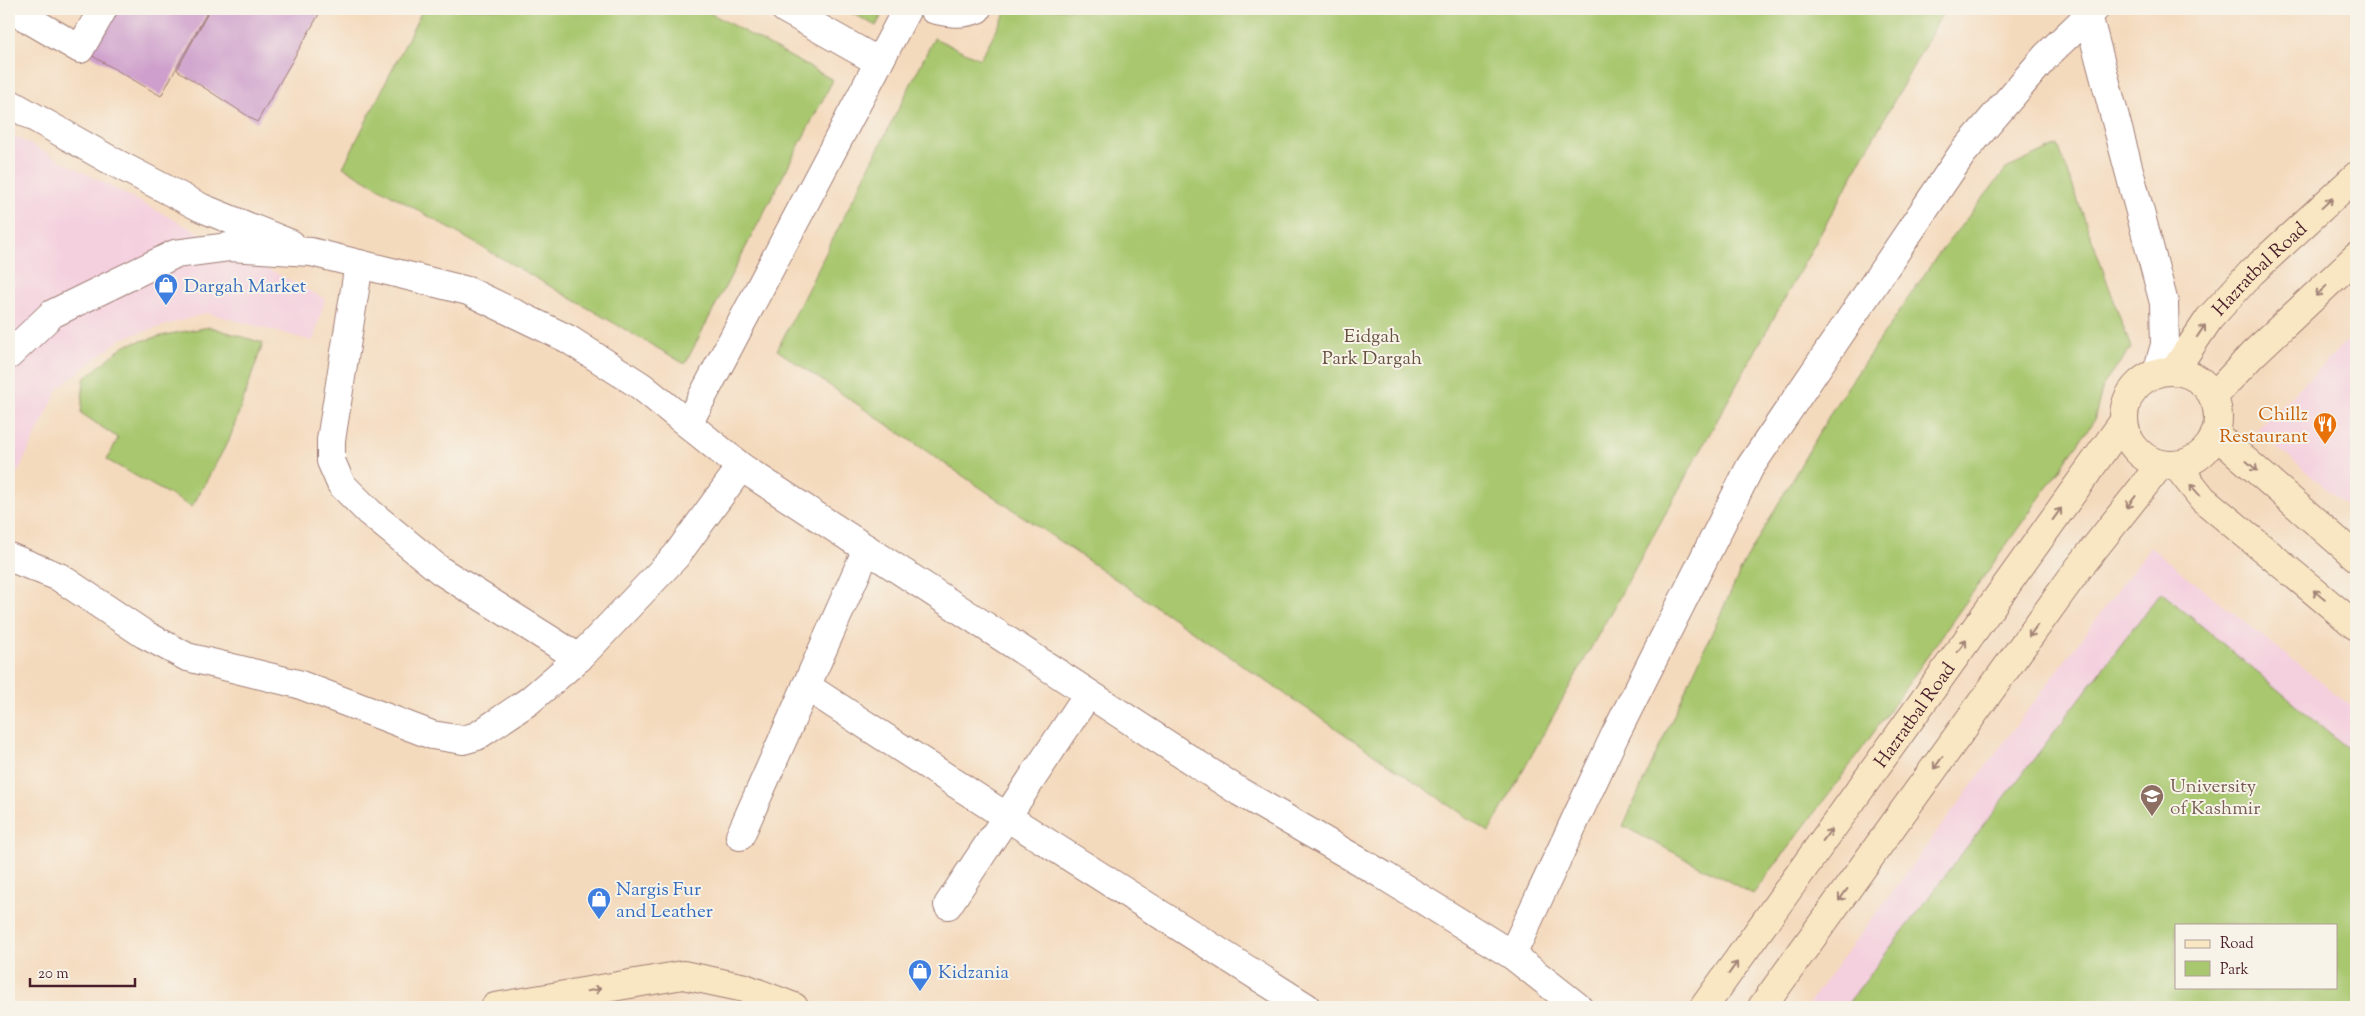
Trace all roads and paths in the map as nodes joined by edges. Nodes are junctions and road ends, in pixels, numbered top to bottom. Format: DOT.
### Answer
graph roads {
  1 [pos="11,9"];
  2 [pos="103,9"];
  3 [pos="785,9"];
  4 [pos="907,9"];
  5 [pos="933,9"];
  6 [pos="977,9"];
  7 [pos="2091,12"];
  8 [pos="879,62"];
  9 [pos="9,103"];
  10 [pos="2356,176"];
  11 [pos="310,252"];
  12 [pos="2356,257"];
  13 [pos="359,264"];
  14 [pos="9,355"];
  15 [pos="2165,372"];
  16 [pos="2213,397"];
  17 [pos="2124,422"];
  18 [pos="688,424"];
  19 [pos="2216,434"];
  20 [pos="2168,464"];
  21 [pos="741,467"];
  22 [pos="867,549"];
  23 [pos="9,557"];
  24 [pos="2356,557"];
  25 [pos="2356,626"];
  26 [pos="579,658"];
  27 [pos="806,686"];
  28 [pos="1088,694"];
  29 [pos="1006,817"];
  30 [pos="740,836"];
  31 [pos="948,905"];
  32 [pos="1512,955"];
  33 [pos="495,1007"];
  34 [pos="794,1007"];
  35 [pos="1306,1007"];
  36 [pos="1578,1007"];
  37 [pos="1704,1007"];
  38 [pos="1762,1007"];
  1 -- 2 [label="street"];
  3 -- 8 [label="street"];
  4 -- 8 [label="street"];
  5 -- 6 [label="street"];
  7 -- 15 [label="street"];
  7 -- 32 [label="street"];
  8 -- 18 [label="street"];
  9 -- 11 [label="street"];
  15 -- 10 [label="main road, Hazratbal Road, one-way"];
  11 -- 13 [label="street"];
  11 -- 14 [label="street"];
  12 -- 16 [label="main road, one-way"];
  13 -- 18 [label="street"];
  13 -- 26 [label="street"];
  15 -- 16 [label="main road"];
  15 -- 17 [label="main road"];
  16 -- 19 [label="main road"];
  17 -- 20 [label="main road"];
  37 -- 17 [label="main road, Hazratbal Road, one-way"];
  18 -- 21 [label="street"];
  19 -- 20 [label="main road"];
  19 -- 24 [label="main road, one-way"];
  25 -- 20 [label="main road, one-way"];
  20 -- 38 [label="main road, one-way"];
  21 -- 22 [label="street"];
  21 -- 26 [label="street"];
  22 -- 27 [label="street"];
  22 -- 28 [label="street"];
  23 -- 26 [label="street"];
  27 -- 29 [label="street"];
  27 -- 30 [label="street"];
  28 -- 29 [label="street"];
  28 -- 32 [label="street"];
  29 -- 31 [label="street"];
  29 -- 35 [label="street"];
  32 -- 36 [label="street"];
  33 -- 34 [label="main road, one-way"];
}
